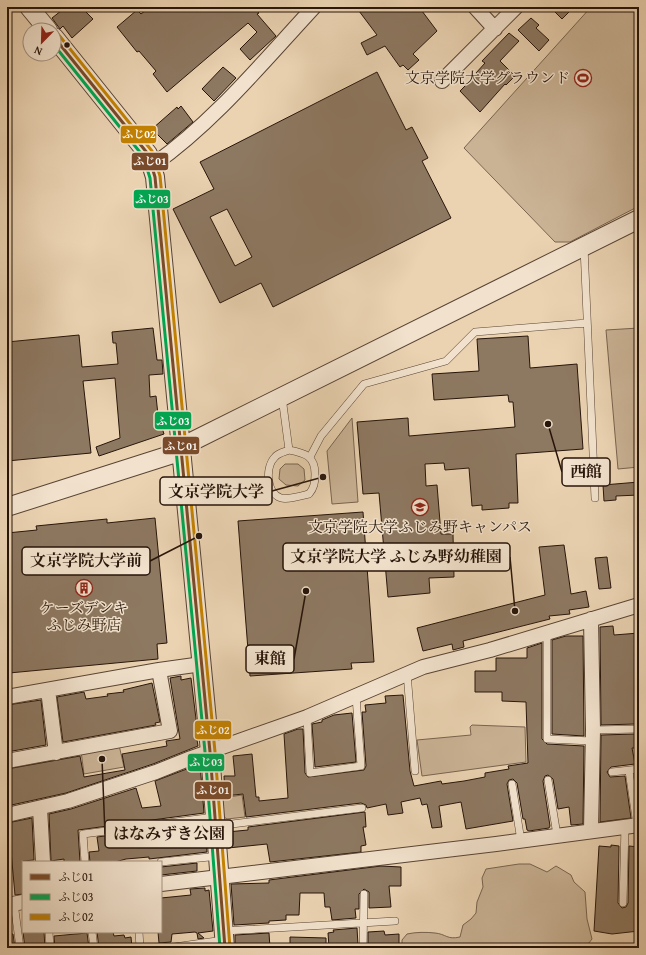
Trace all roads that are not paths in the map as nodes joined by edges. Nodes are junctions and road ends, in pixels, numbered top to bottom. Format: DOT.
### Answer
graph roads {
  1 [pos="29,7"];
  2 [pos="314,7"];
  3 [pos="475,7"];
  4 [pos="516,7"];
  5 [pos="41,22"];
  6 [pos="494,29"];
  7 [pos="62,47"];
  8 [pos="442,81"];
  9 [pos="152,165"];
  10 [pos="639,219"];
  11 [pos="584,246"];
  12 [pos="587,323"];
  13 [pos="282,396"];
  14 [pos="181,448"];
  15 [pos="289,450"];
  16 [pos="310,457"];
  17 [pos="595,498"];
  18 [pos="7,507"];
  19 [pos="639,605"];
  20 [pos="591,619"];
  21 [pos="547,633"];
  22 [pos="202,664"];
  23 [pos="159,670"];
  24 [pos="407,673"];
  25 [pos="48,690"];
  26 [pos="356,696"];
  27 [pos="7,697"];
  28 [pos="307,717"];
  29 [pos="639,729"];
  30 [pos="593,735"];
  31 [pos="210,752"];
  32 [pos="56,753"];
  33 [pos="7,762"];
  34 [pos="639,769"];
  35 [pos="415,771"];
  36 [pos="629,771"];
  37 [pos="612,772"];
  38 [pos="548,780"];
  39 [pos="512,784"];
  40 [pos="40,808"];
  41 [pos="362,808"];
  42 [pos="7,815"];
  43 [pos="216,822"];
  44 [pos="634,825"];
  45 [pos="591,830"];
  46 [pos="557,835"];
  47 [pos="521,841"];
  48 [pos="219,856"];
  49 [pos="43,861"];
  50 [pos="85,861"];
  51 [pos="162,862"];
  52 [pos="220,877"];
  53 [pos="162,884"];
  54 [pos="364,894"];
  55 [pos="15,903"];
  56 [pos="623,904"];
  57 [pos="395,921"];
  58 [pos="364,923"];
  59 [pos="49,933"];
  60 [pos="92,933"];
  61 [pos="139,933"];
  62 [pos="225,940"];
  63 [pos="20,948"];
  64 [pos="50,948"];
  65 [pos="94,948"];
  66 [pos="140,948"];
  67 [pos="167,948"];
  68 [pos="363,948"];
  1 -- 5 [label="street"];
  2 -- 9 [label="street"];
  3 -- 6 [label="street"];
  4 -- 6 [label="street"];
  6 -- 8 [label="street"];
  7 -- 9 [label="street"];
  9 -- 14 [label="street"];
  10 -- 11 [label="street"];
  11 -- 12 [label="lane"];
  11 -- 13 [label="street"];
  12 -- 16 [label="lane"];
  12 -- 17 [label="lane"];
  13 -- 14 [label="street"];
  13 -- 15 [label="lane"];
  14 -- 18 [label="street"];
  14 -- 22 [label="street"];
  15 -- 16 [label="lane"];
  15 -- 16 [label="lane"];
  19 -- 20 [label="street"];
  20 -- 21 [label="street"];
  20 -- 30 [label="street"];
  21 -- 24 [label="street"];
  21 -- 30 [label="lane"];
  22 -- 23 [label="street"];
  22 -- 31 [label="street"];
  23 -- 25 [label="street"];
  23 -- 32 [label="street"];
  24 -- 26 [label="street"];
  24 -- 35 [label="lane"];
  25 -- 27 [label="street"];
  25 -- 32 [label="street"];
  26 -- 28 [label="street"];
  26 -- 28 [label="lane"];
  28 -- 31 [label="street"];
  29 -- 30 [label="lane"];
  30 -- 45 [label="street"];
  31 -- 40 [label="street"];
  31 -- 43 [label="street"];
  32 -- 33 [label="street"];
  34 -- 36 [label="lane"];
  36 -- 37 [label="lane"];
  36 -- 44 [label="lane"];
  38 -- 46 [label="lane"];
  39 -- 47 [label="lane"];
  40 -- 42 [label="street"];
  40 -- 49 [label="street"];
  41 -- 43 [label="lane"];
  43 -- 48 [label="street"];
  43 -- 50 [label="lane"];
  44 -- 45 [label="street"];
  44 -- 56 [label="lane"];
  45 -- 46 [label="street"];
  46 -- 47 [label="street"];
  47 -- 52 [label="street"];
  48 -- 51 [label="lane"];
  48 -- 52 [label="street"];
  52 -- 53 [label="street"];
  52 -- 62 [label="street"];
  54 -- 58 [label="lane"];
  55 -- 63 [label="lane"];
  57 -- 58 [label="lane"];
  58 -- 62 [label="lane"];
  58 -- 68 [label="lane"];
  59 -- 64 [label="lane"];
  60 -- 65 [label="lane"];
  61 -- 66 [label="lane"];
  62 -- 67 [label="lane"];
}
